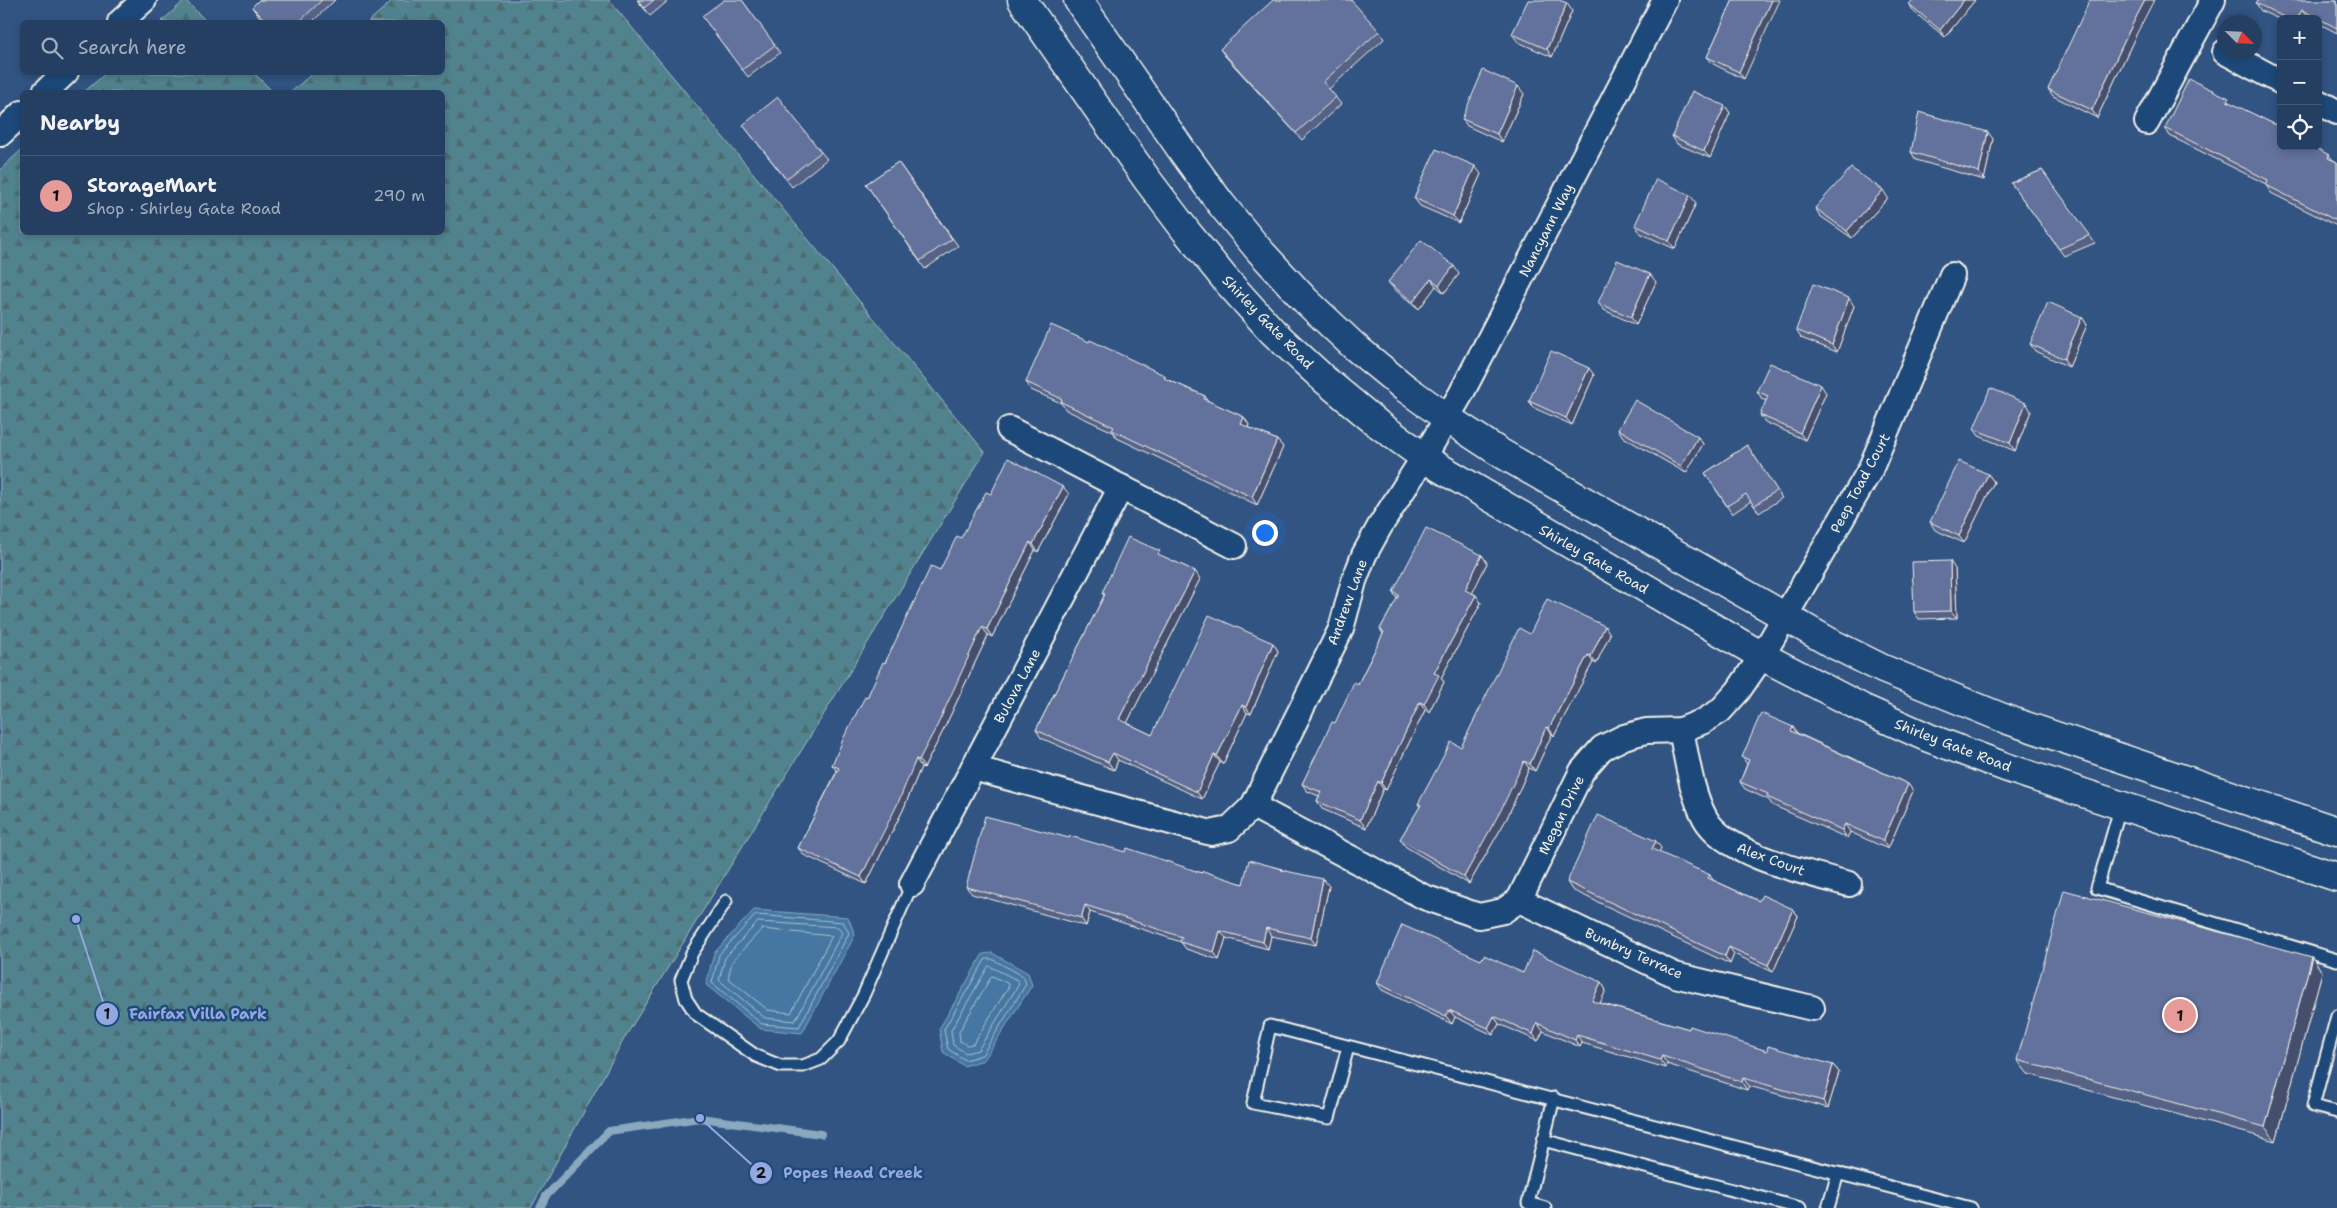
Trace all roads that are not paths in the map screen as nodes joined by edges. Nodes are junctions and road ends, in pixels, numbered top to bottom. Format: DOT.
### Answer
graph roads {
  1 [pos="144,0"];
  2 [pos="1022,0"];
  3 [pos="1078,0"];
  4 [pos="1665,0"];
  5 [pos="2213,0"];
  6 [pos="122,20"];
  7 [pos="2194,36"];
  8 [pos="2217,48"];
  9 [pos="2240,60"];
  10 [pos="63,75"];
  11 [pos="2277,80"];
  12 [pos="47,90"];
  13 [pos="2322,104"];
  14 [pos="2337,112"];
  15 [pos="20,116"];
  16 [pos="2147,122"];
  17 [pos="0,134"];
  18 [pos="1952,275"];
  19 [pos="1447,418"];
  20 [pos="1009,429"];
  21 [pos="1424,457"];
  22 [pos="1121,487"];
  23 [pos="1234,546"];
  24 [pos="1786,616"];
  25 [pos="1762,656"];
  26 [pos="1681,730"];
  27 [pos="973,768"];
  28 [pos="2121,805"];
  29 [pos="1253,806"];
  30 [pos="2337,831"];
  31 [pos="2337,877"];
  32 [pos="912,884"];
  33 [pos="1849,884"];
  34 [pos="726,900"];
  35 [pos="1519,900"];
  36 [pos="2337,960"];
  37 [pos="1812,1008"];
  38 [pos="2337,1016"];
  39 [pos="1348,1047"];
  40 [pos="1554,1098"];
  41 [pos="2337,1112"];
  42 [pos="1544,1140"];
  43 [pos="1838,1173"];
  44 [pos="1546,1208"];
  45 [pos="1800,1208"];
  46 [pos="1828,1208"];
  47 [pos="1971,1208"];
  1 -- 6 [label="street"];
  2 -- 21 [label="main road, Shirley Gate Road"];
  3 -- 19 [label="main road"];
  4 -- 19 [label="street, Nancyann Way"];
  5 -- 7 [label="street"];
  7 -- 8 [label="street"];
  7 -- 16 [label="street"];
  9 -- 11 [label="street"];
  10 -- 12 [label="street"];
  13 -- 14 [label="street"];
  15 -- 17 [label="street"];
  18 -- 24 [label="street, Peep Toad Court"];
  19 -- 21 [label="street, Nancyann Way"];
  19 -- 24 [label="main road"];
  20 -- 22 [label="street"];
  21 -- 25 [label="main road, Shirley Gate Road"];
  21 -- 29 [label="street, Andrew Lane"];
  22 -- 23 [label="street"];
  22 -- 27 [label="street, Bulova Lane"];
  24 -- 25 [label="street, Peep Toad Court"];
  24 -- 30 [label="main road"];
  25 -- 26 [label="street, Megan Drive"];
  25 -- 28 [label="main road, Shirley Gate Road"];
  26 -- 33 [label="street, Alex Court"];
  26 -- 35 [label="street, Megan Drive"];
  27 -- 29 [label="street, Andrew Lane"];
  27 -- 32 [label="street, Bulova Lane"];
  28 -- 31 [label="main road, Shirley Gate Road"];
  28 -- 36 [label="lane"];
  29 -- 35 [label="street"];
  32 -- 34 [label="lane"];
  35 -- 37 [label="street, Bumbry Terrace"];
  38 -- 41 [label="lane"];
  39 -- 39 [label="lane"];
  39 -- 40 [label="lane"];
  40 -- 42 [label="lane"];
  40 -- 43 [label="lane"];
  42 -- 44 [label="lane"];
  42 -- 45 [label="lane"];
  43 -- 46 [label="lane"];
  43 -- 47 [label="lane"];
}
